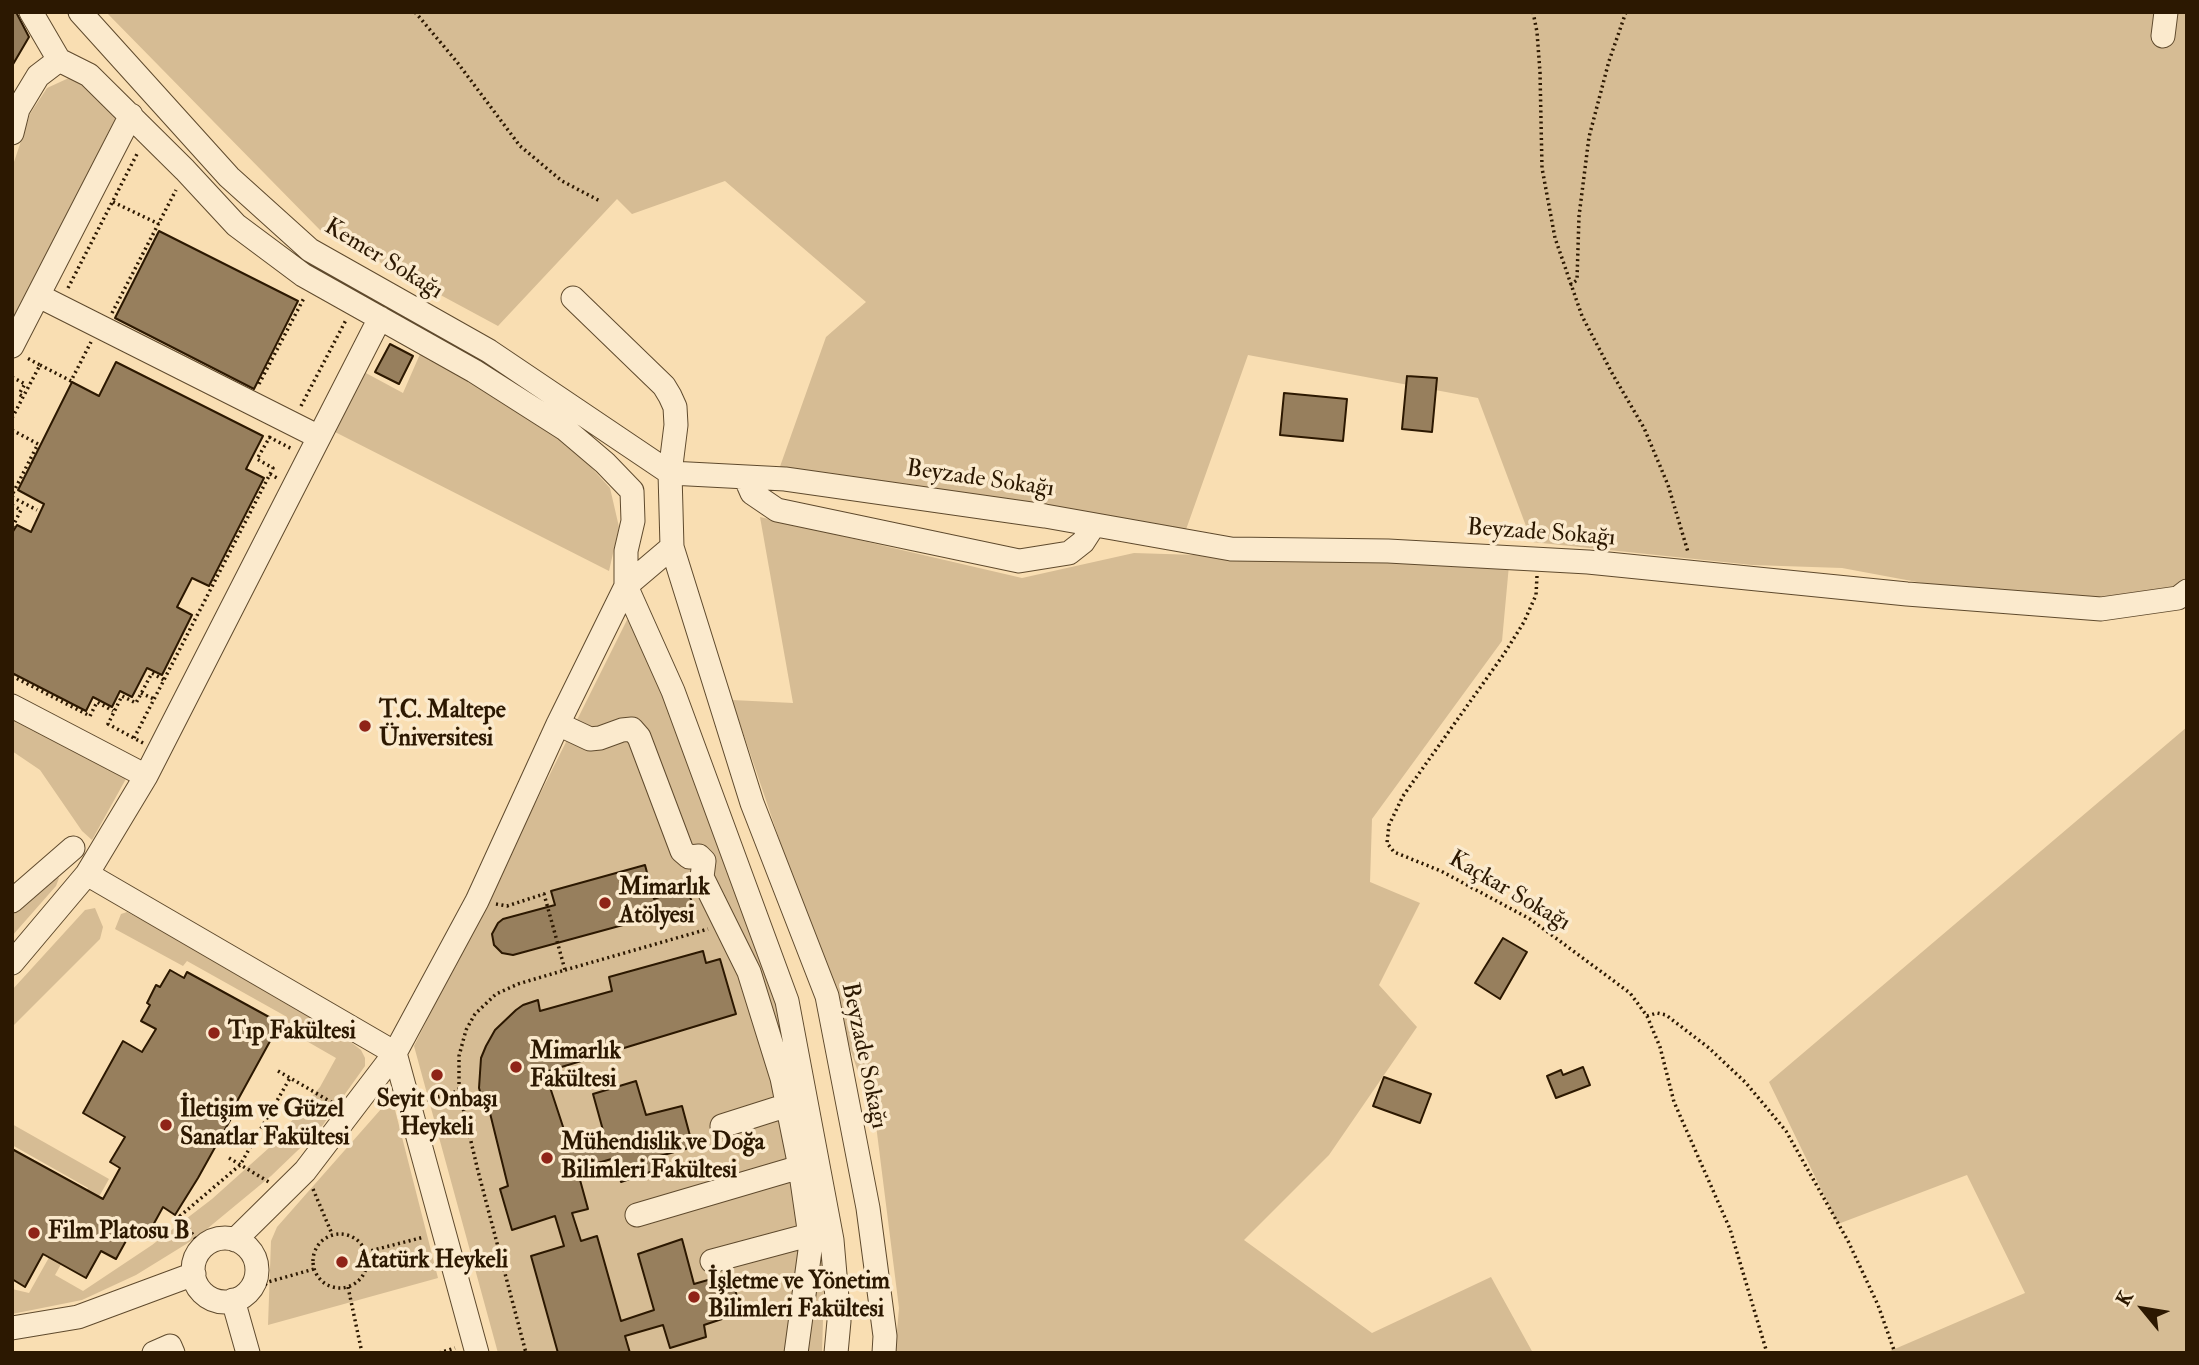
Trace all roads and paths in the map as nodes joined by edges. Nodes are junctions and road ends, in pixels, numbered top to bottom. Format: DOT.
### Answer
graph roads {
  1 [pos="80,12"];
  2 [pos="415,12"];
  3 [pos="1533,12"];
  4 [pos="1626,12"];
  5 [pos="2166,12"];
  6 [pos="40,18"];
  7 [pos="2163,36"];
  8 [pos="59,60"];
  9 [pos="131,115"];
  10 [pos="148,132"];
  11 [pos="12,133"];
  12 [pos="186,171"];
  13 [pos="102,197"];
  14 [pos="600,201"];
  15 [pos="159,224"];
  16 [pos="313,281"];
  17 [pos="1570,285"];
  18 [pos="41,291"];
  19 [pos="573,298"];
  20 [pos="354,305"];
  21 [pos="380,318"];
  22 [pos="104,322"];
  23 [pos="17,350"];
  24 [pos="40,365"];
  25 [pos="12,377"];
  26 [pos="254,394"];
  27 [pos="23,397"];
  28 [pos="12,418"];
  29 [pos="12,430"];
  30 [pos="293,432"];
  31 [pos="288,459"];
  32 [pos="283,468"];
  33 [pos="670,473"];
  34 [pos="270,474"];
  35 [pos="745,477"];
  36 [pos="12,496"];
  37 [pos="12,505"];
  38 [pos="37,510"];
  39 [pos="1094,525"];
  40 [pos="12,528"];
  41 [pos="672,547"];
  42 [pos="1538,559"];
  43 [pos="1691,571"];
  44 [pos="626,586"];
  45 [pos="2187,591"];
  46 [pos="12,676"];
  47 [pos="164,680"];
  48 [pos="141,693"];
  49 [pos="154,699"];
  50 [pos="12,706"];
  51 [pos="114,711"];
  52 [pos="558,724"];
  53 [pos="134,738"];
  54 [pos="139,772"];
  55 [pos="73,848"];
  56 [pos="87,874"];
  57 [pos="12,901"];
  58 [pos="477,901"];
  59 [pos="725,924"];
  60 [pos="12,963"];
  61 [pos="565,970"];
  62 [pos="1647,1016"];
  63 [pos="395,1053"];
  64 [pos="278,1071"];
  65 [pos="290,1078"];
  66 [pos="459,1091"];
  67 [pos="409,1105"];
  68 [pos="788,1105"];
  69 [pos="350,1113"];
  70 [pos="722,1126"];
  71 [pos="229,1158"];
  72 [pos="240,1165"];
  73 [pos="800,1167"];
  74 [pos="305,1171"];
  75 [pos="285,1191"];
  76 [pos="637,1215"];
  77 [pos="443,1232"];
  78 [pos="333,1235"];
  79 [pos="809,1235"];
  80 [pos="235,1240"];
  81 [pos="202,1248"];
  82 [pos="366,1252"];
  83 [pos="500,1254"];
  84 [pos="712,1261"];
  85 [pos="314,1269"];
  86 [pos="453,1270"];
  87 [pos="194,1273"];
  88 [pos="348,1287"];
  89 [pos="235,1306"];
  90 [pos="12,1328"];
  91 [pos="793,1352"];
  92 [pos="154,1353"];
  93 [pos="173,1353"];
  94 [pos="248,1353"];
  95 [pos="362,1353"];
  96 [pos="477,1353"];
  97 [pos="526,1353"];
  98 [pos="836,1353"];
  99 [pos="884,1353"];
  100 [pos="1767,1353"];
  101 [pos="1895,1353"];
  1 -- 33 [label="street, Kemer Sokağı"];
  2 -- 14 [label="path"];
  3 -- 17 [label="path"];
  4 -- 17 [label="path"];
  5 -- 7 [label="street"];
  6 -- 8 [label="street"];
  8 -- 9 [label="street"];
  8 -- 11 [label="street"];
  9 -- 10 [label="street"];
  9 -- 13 [label="street"];
  10 -- 12 [label="street"];
  10 -- 13 [label="path"];
  12 -- 15 [label="path"];
  12 -- 16 [label="street"];
  13 -- 15 [label="path"];
  13 -- 18 [label="street"];
  13 -- 18 [label="path"];
  15 -- 22 [label="path"];
  16 -- 20 [label="street"];
  16 -- 26 [label="path"];
  17 -- 43 [label="path"];
  18 -- 22 [label="street"];
  18 -- 23 [label="street"];
  19 -- 33 [label="street"];
  20 -- 21 [label="street"];
  20 -- 30 [label="path"];
  21 -- 30 [label="street"];
  21 -- 44 [label="street"];
  22 -- 24 [label="path"];
  22 -- 30 [label="street"];
  23 -- 24 [label="path"];
  24 -- 27 [label="path"];
  25 -- 27 [label="path"];
  27 -- 28 [label="path"];
  29 -- 36 [label="path"];
  30 -- 31 [label="path"];
  30 -- 34 [label="path"];
  30 -- 54 [label="street"];
  32 -- 34 [label="path"];
  33 -- 35 [label="street, Beyzade Sokağı"];
  33 -- 41 [label="street, Beyzade Sokağı"];
  34 -- 47 [label="path"];
  35 -- 39 [label="street, Beyzade Sokağı"];
  35 -- 39 [label="street"];
  36 -- 38 [label="path"];
  37 -- 40 [label="path"];
  39 -- 42 [label="street, Beyzade Sokağı"];
  41 -- 44 [label="street"];
  41 -- 99 [label="street, Beyzade Sokağı"];
  42 -- 43 [label="street, Beyzade Sokağı"];
  42 -- 62 [label="path, Kaçkar Sokağı"];
  43 -- 45 [label="street, Beyzade Sokağı"];
  44 -- 52 [label="street"];
  44 -- 98 [label="street"];
  46 -- 51 [label="path"];
  47 -- 48 [label="path"];
  47 -- 49 [label="path"];
  48 -- 49 [label="path"];
  48 -- 51 [label="path"];
  49 -- 53 [label="path"];
  50 -- 54 [label="street"];
  51 -- 53 [label="path"];
  52 -- 58 [label="street"];
  52 -- 59 [label="street"];
  53 -- 54 [label="path"];
  54 -- 56 [label="street"];
  55 -- 57 [label="street"];
  56 -- 60 [label="street"];
  56 -- 63 [label="street"];
  58 -- 61 [label="path"];
  58 -- 63 [label="street"];
  59 -- 61 [label="path"];
  59 -- 68 [label="street"];
  61 -- 66 [label="path"];
  62 -- 100 [label="path, Kaçkar Sokağı"];
  62 -- 101 [label="path"];
  63 -- 67 [label="street"];
  63 -- 69 [label="street"];
  64 -- 65 [label="path"];
  65 -- 69 [label="path"];
  65 -- 72 [label="path"];
  66 -- 67 [label="path"];
  66 -- 83 [label="path"];
  67 -- 77 [label="street"];
  68 -- 70 [label="street"];
  68 -- 73 [label="street"];
  69 -- 74 [label="street"];
  71 -- 72 [label="path"];
  72 -- 75 [label="path"];
  72 -- 81 [label="path"];
  73 -- 76 [label="street"];
  73 -- 79 [label="street"];
  74 -- 75 [label="street"];
  74 -- 78 [label="path"];
  75 -- 80 [label="street"];
  77 -- 82 [label="path"];
  77 -- 86 [label="street"];
  78 -- 82 [label="path"];
  78 -- 85 [label="path"];
  79 -- 84 [label="street"];
  79 -- 91 [label="street"];
  80 -- 81 [label="street"];
  80 -- 89 [label="street"];
  81 -- 87 [label="street"];
  82 -- 88 [label="path"];
  83 -- 86 [label="path"];
  83 -- 97 [label="path"];
  85 -- 88 [label="path"];
  85 -- 89 [label="path"];
  86 -- 96 [label="street"];
  87 -- 89 [label="street"];
  87 -- 90 [label="street"];
  88 -- 95 [label="path"];
  89 -- 94 [label="street"];
  92 -- 93 [label="street"];
}
